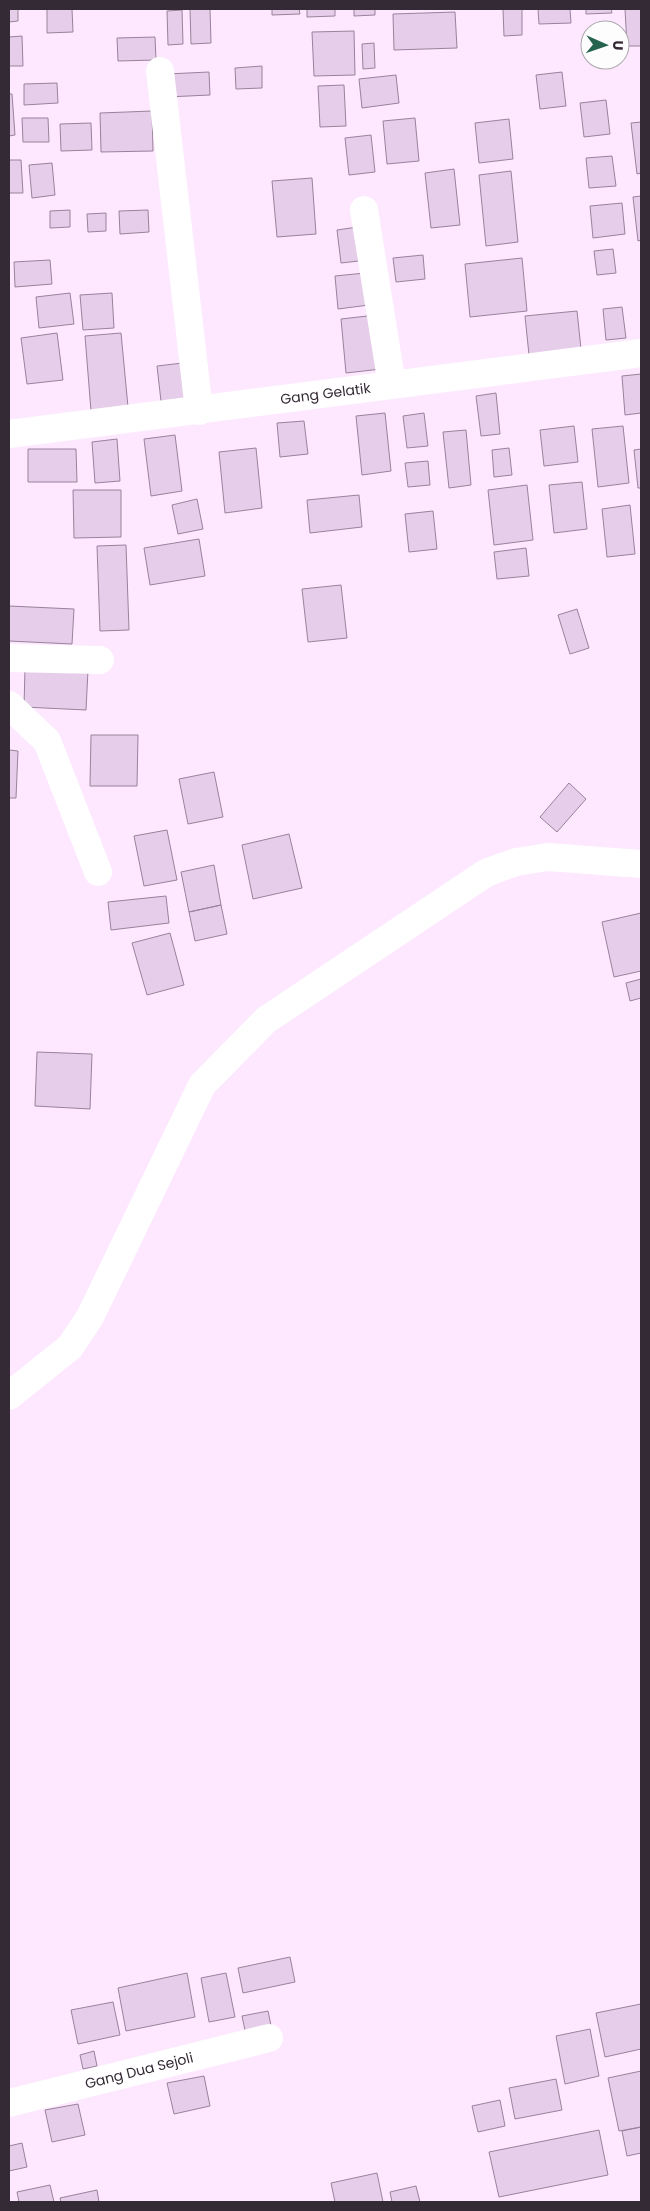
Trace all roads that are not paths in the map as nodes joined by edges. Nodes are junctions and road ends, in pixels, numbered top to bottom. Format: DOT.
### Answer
graph roads {
  1 [pos="160,71"];
  2 [pos="364,210"];
  3 [pos="641,353"];
  4 [pos="392,385"];
  5 [pos="199,411"];
  6 [pos="9,434"];
  7 [pos="9,658"];
  8 [pos="100,660"];
  9 [pos="9,705"];
  10 [pos="641,864"];
  11 [pos="98,872"];
  12 [pos="9,1396"];
  13 [pos="269,2038"];
  14 [pos="9,2103"];
  1 -- 5 [label="street"];
  2 -- 4 [label="street"];
  3 -- 4 [label="street, Gang Gelatik"];
  4 -- 5 [label="street, Gang Gelatik"];
  5 -- 6 [label="street, Gang Gelatik"];
  7 -- 8 [label="street"];
  9 -- 11 [label="street"];
  10 -- 12 [label="street"];
  13 -- 14 [label="street, Gang Dua Sejoli"];
}
